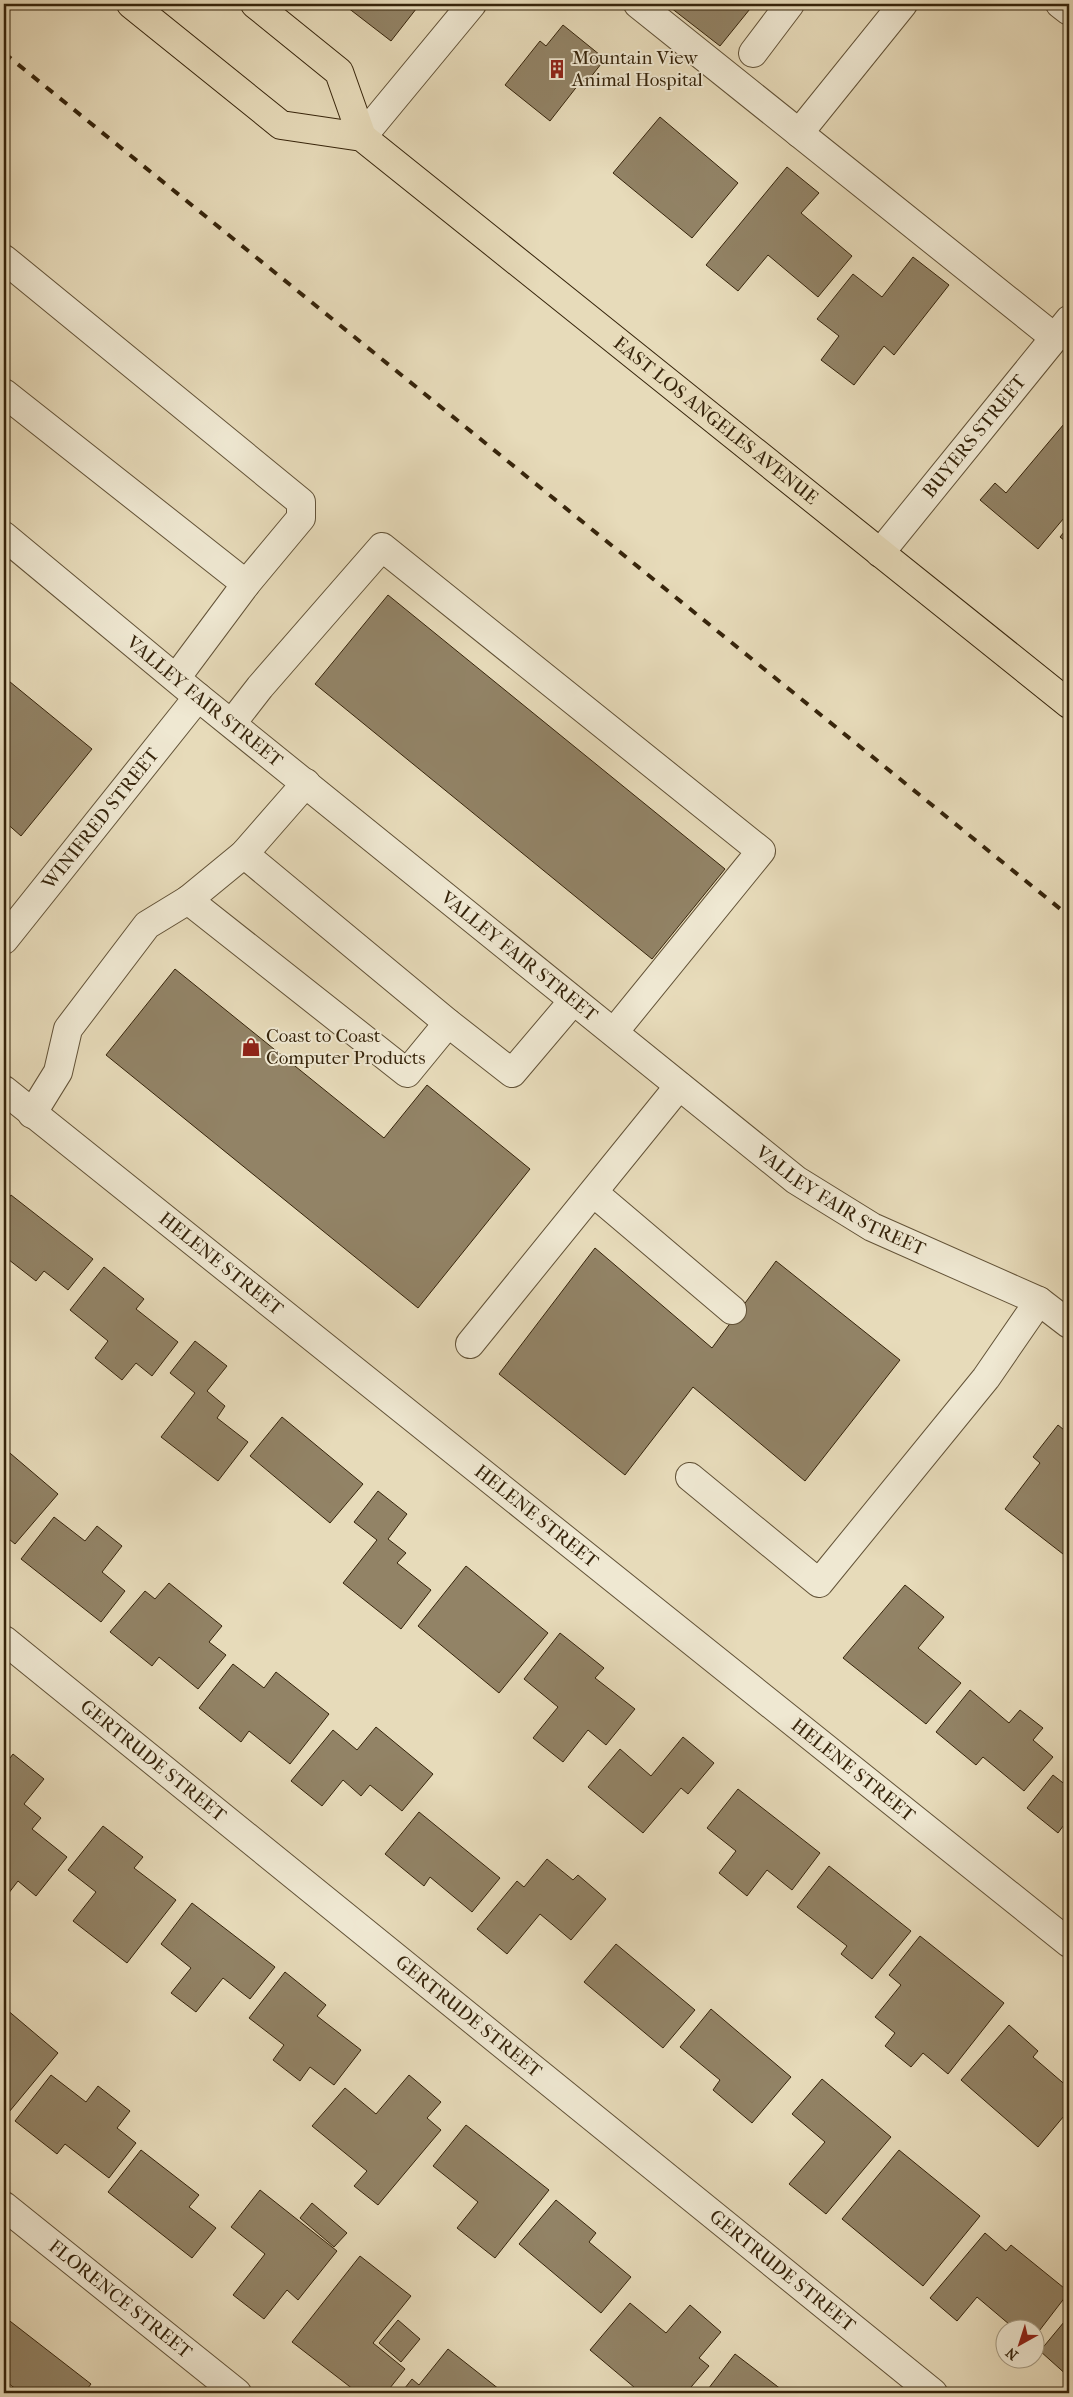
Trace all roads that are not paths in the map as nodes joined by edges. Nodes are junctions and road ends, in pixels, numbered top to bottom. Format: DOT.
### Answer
graph roads {
  1 [pos="131,4"];
  2 [pos="255,4"];
  3 [pos="472,4"];
  4 [pos="638,4"];
  5 [pos="790,4"];
  6 [pos="903,4"];
  7 [pos="1060,4"];
  8 [pos="1069,11"];
  9 [pos="753,53"];
  10 [pos="800,133"];
  11 [pos="362,137"];
  12 [pos="4,259"];
  13 [pos="1062,329"];
  14 [pos="4,392"];
  15 [pos="4,536"];
  16 [pos="880,553"];
  17 [pos="246,584"];
  18 [pos="176,678"];
  19 [pos="198,697"];
  20 [pos="1069,704"];
  21 [pos="232,723"];
  22 [pos="306,783"];
  23 [pos="244,854"];
  24 [pos="188,900"];
  25 [pos="4,940"];
  26 [pos="573,1001"];
  27 [pos="448,1023"];
  28 [pos="614,1032"];
  29 [pos="679,1086"];
  30 [pos="4,1090"];
  31 [pos="32,1114"];
  32 [pos="594,1193"];
  33 [pos="1039,1301"];
  34 [pos="732,1310"];
  35 [pos="1069,1324"];
  36 [pos="470,1344"];
  37 [pos="690,1477"];
  38 [pos="4,1640"];
  39 [pos="1069,1943"];
  40 [pos="4,2206"];
  41 [pos="237,2393"];
  42 [pos="933,2393"];
  1 -- 11 [label="main road"];
  2 -- 11 [label="main road"];
  3 -- 11 [label="street"];
  4 -- 10 [label="street"];
  5 -- 9 [label="street"];
  6 -- 10 [label="street"];
  7 -- 8 [label="street"];
  10 -- 13 [label="street"];
  11 -- 16 [label="main road, EAST LOS ANGELES AVENUE"];
  12 -- 17 [label="street"];
  13 -- 16 [label="street, BUYERS STREET"];
  14 -- 17 [label="street"];
  15 -- 18 [label="street, VALLEY FAIR STREET"];
  16 -- 20 [label="main road, EAST LOS ANGELES AVENUE"];
  17 -- 18 [label="street"];
  18 -- 19 [label="street, VALLEY FAIR STREET"];
  19 -- 21 [label="street, VALLEY FAIR STREET"];
  19 -- 25 [label="street, WINIFRED STREET"];
  21 -- 22 [label="street, VALLEY FAIR STREET"];
  21 -- 28 [label="street"];
  22 -- 23 [label="street"];
  22 -- 26 [label="street, VALLEY FAIR STREET"];
  23 -- 24 [label="street"];
  23 -- 27 [label="street"];
  24 -- 27 [label="street"];
  24 -- 31 [label="street"];
  26 -- 27 [label="street"];
  26 -- 28 [label="street, VALLEY FAIR STREET"];
  28 -- 29 [label="street, VALLEY FAIR STREET"];
  29 -- 32 [label="street"];
  29 -- 33 [label="street, VALLEY FAIR STREET"];
  30 -- 31 [label="street, HELENE STREET"];
  31 -- 39 [label="street, HELENE STREET"];
  32 -- 34 [label="street"];
  32 -- 36 [label="street"];
  33 -- 35 [label="street, VALLEY FAIR STREET"];
  33 -- 37 [label="street"];
  38 -- 42 [label="street, GERTRUDE STREET"];
  40 -- 41 [label="street, FLORENCE STREET"];
}
